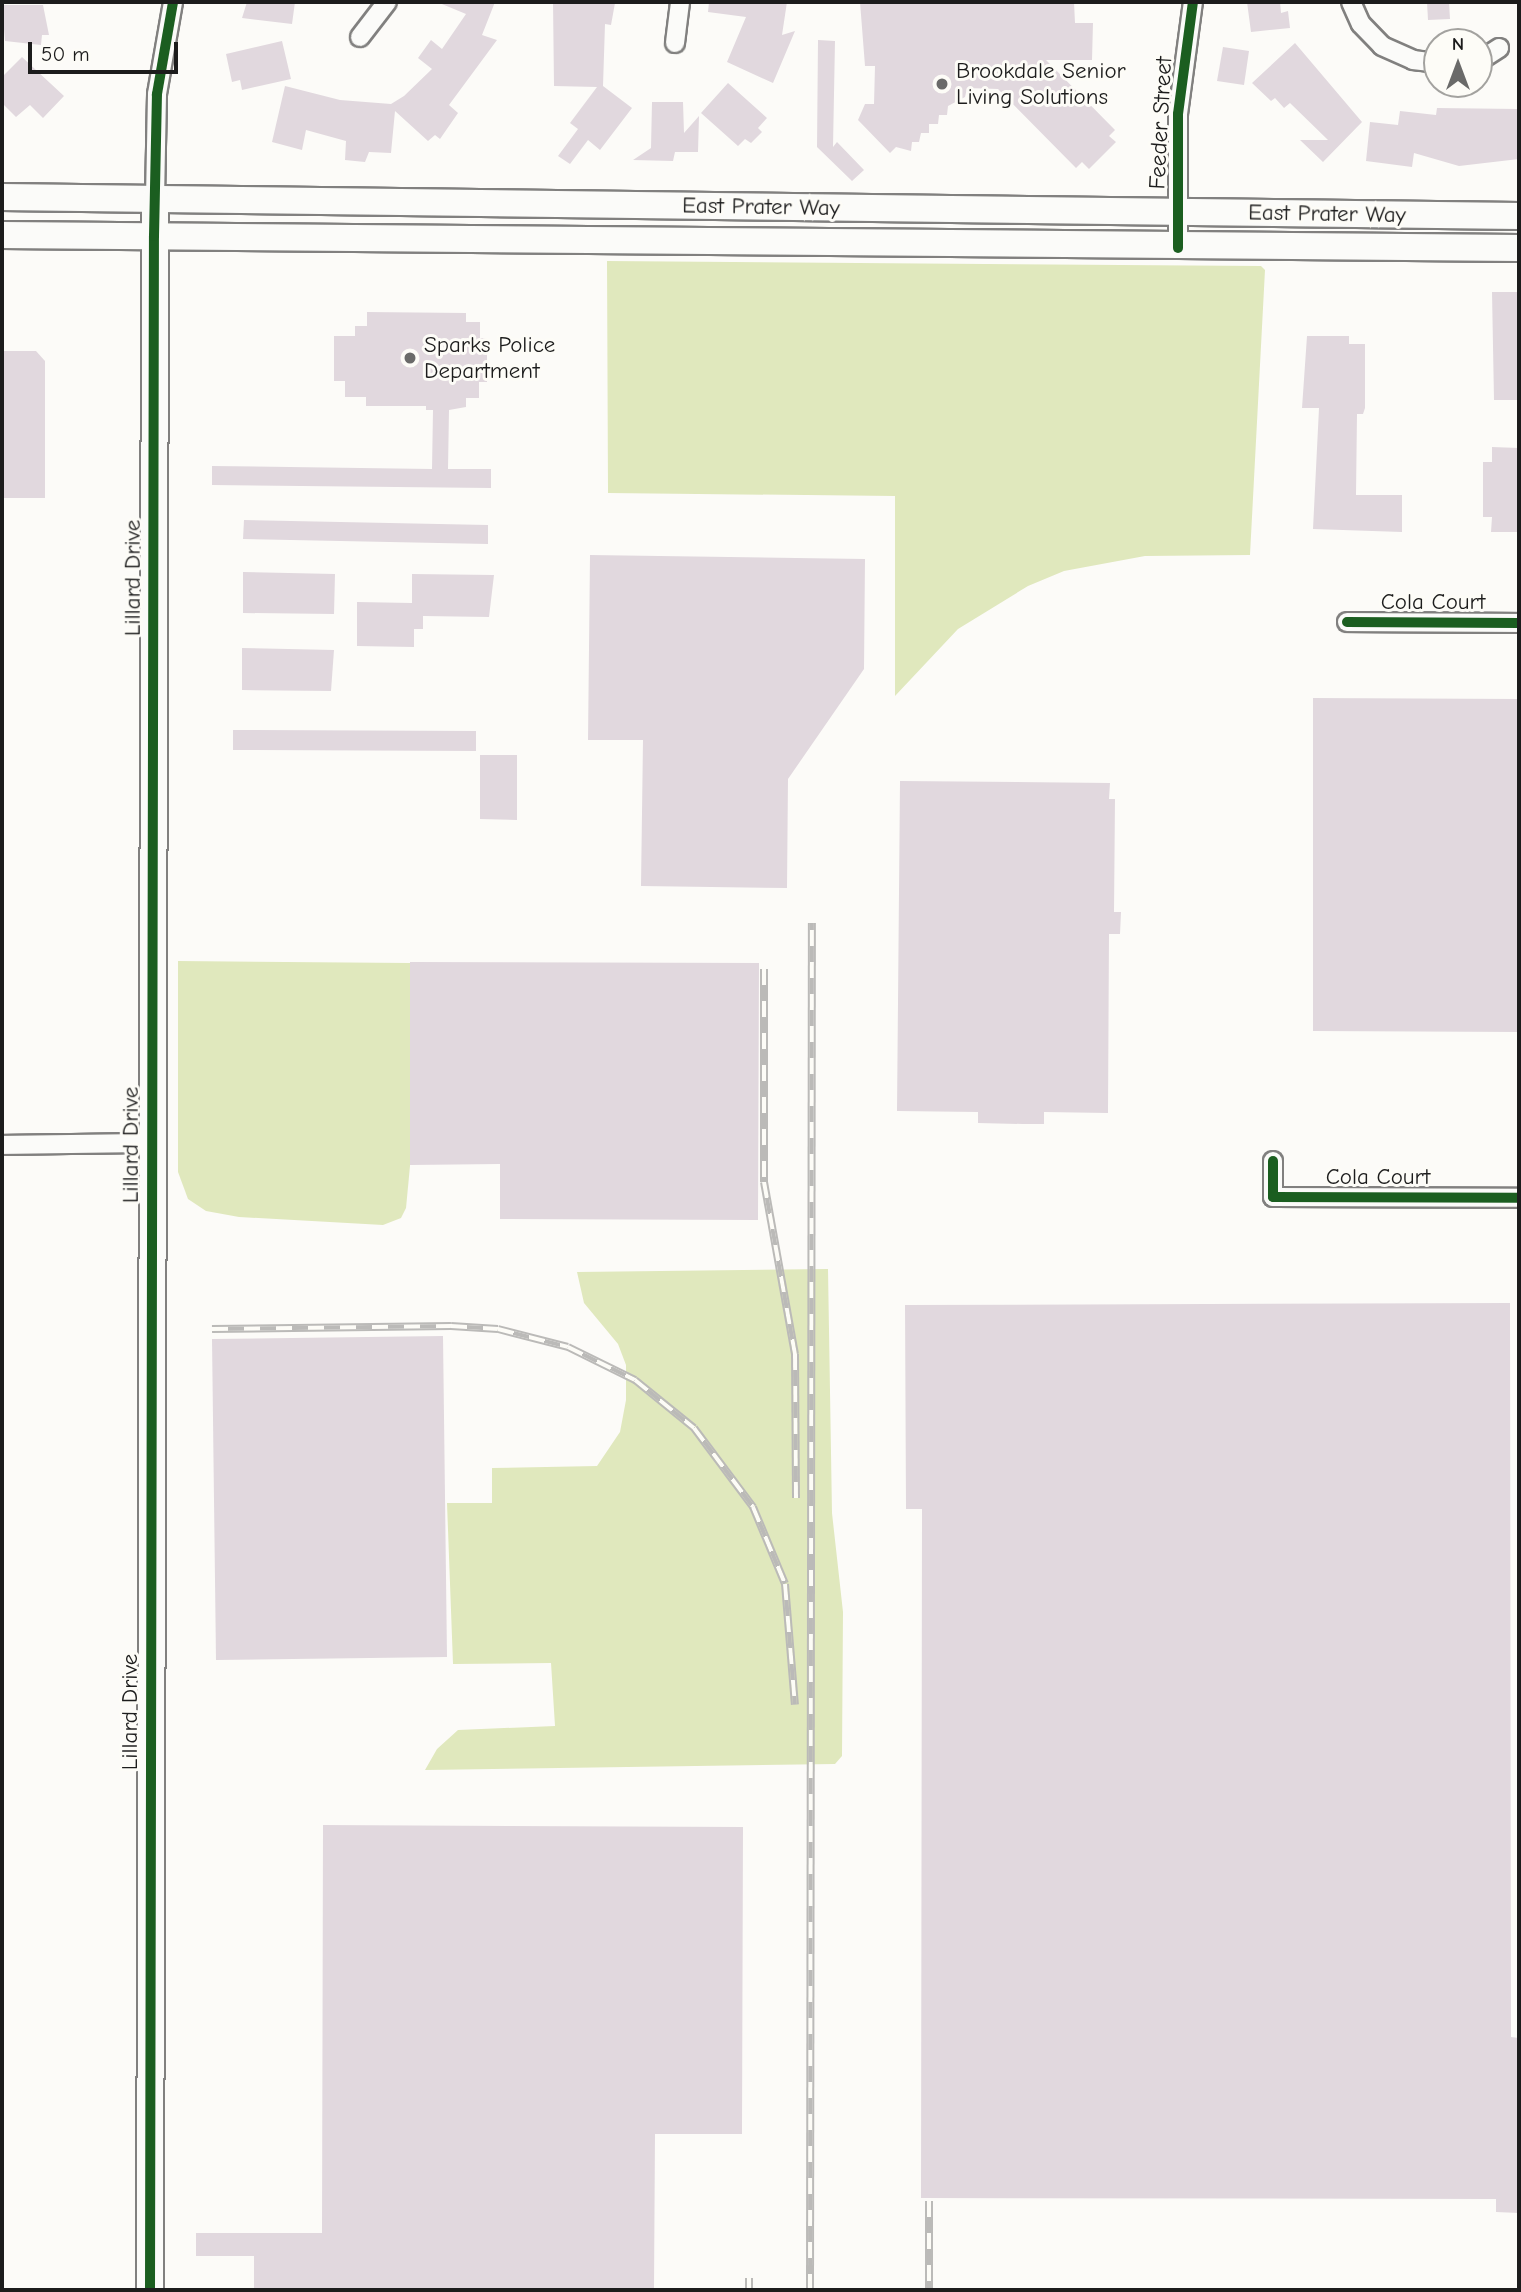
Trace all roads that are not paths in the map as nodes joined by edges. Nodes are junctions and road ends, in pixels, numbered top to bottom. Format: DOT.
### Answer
graph roads {
  1 [pos="173,2"];
  2 [pos="387,2"];
  3 [pos="680,2"];
  4 [pos="1193,2"];
  5 [pos="1351,2"];
  6 [pos="360,37"];
  7 [pos="675,43"];
  8 [pos="1499,48"];
  9 [pos="1493,52"];
  10 [pos="1423,61"];
  11 [pos="2,197"];
  12 [pos="155,199"];
  13 [pos="1177,212"];
  14 [pos="1519,216"];
  15 [pos="2,235"];
  16 [pos="154,236"];
  17 [pos="1178,248"];
  18 [pos="1519,248"];
  19 [pos="1347,622"];
  20 [pos="1519,623"];
  21 [pos="152,1143"];
  22 [pos="2,1145"];
  23 [pos="1273,1161"];
  24 [pos="1519,1198"];
  25 [pos="150,2290"];
  1 -- 12 [label="street, Lillard Drive"];
  2 -- 6 [label="street"];
  3 -- 7 [label="street"];
  4 -- 13 [label="street, Feeder Street"];
  5 -- 10 [label="street"];
  8 -- 9 [label="street"];
  11 -- 12 [label="main road, East Prater Way"];
  12 -- 13 [label="main road, East Prater Way"];
  12 -- 16 [label="main road, Lillard Drive"];
  13 -- 14 [label="main road, East Prater Way"];
  13 -- 17 [label="street, Feeder Street"];
  15 -- 16 [label="main road, East Prater Way"];
  16 -- 17 [label="main road, East Prater Way"];
  16 -- 21 [label="main road, Lillard Drive"];
  17 -- 18 [label="main road, East Prater Way"];
  19 -- 20 [label="street, Cola Court"];
  21 -- 22 [label="street"];
  21 -- 25 [label="main road, Lillard Drive"];
  23 -- 24 [label="street, Cola Court"];
}
